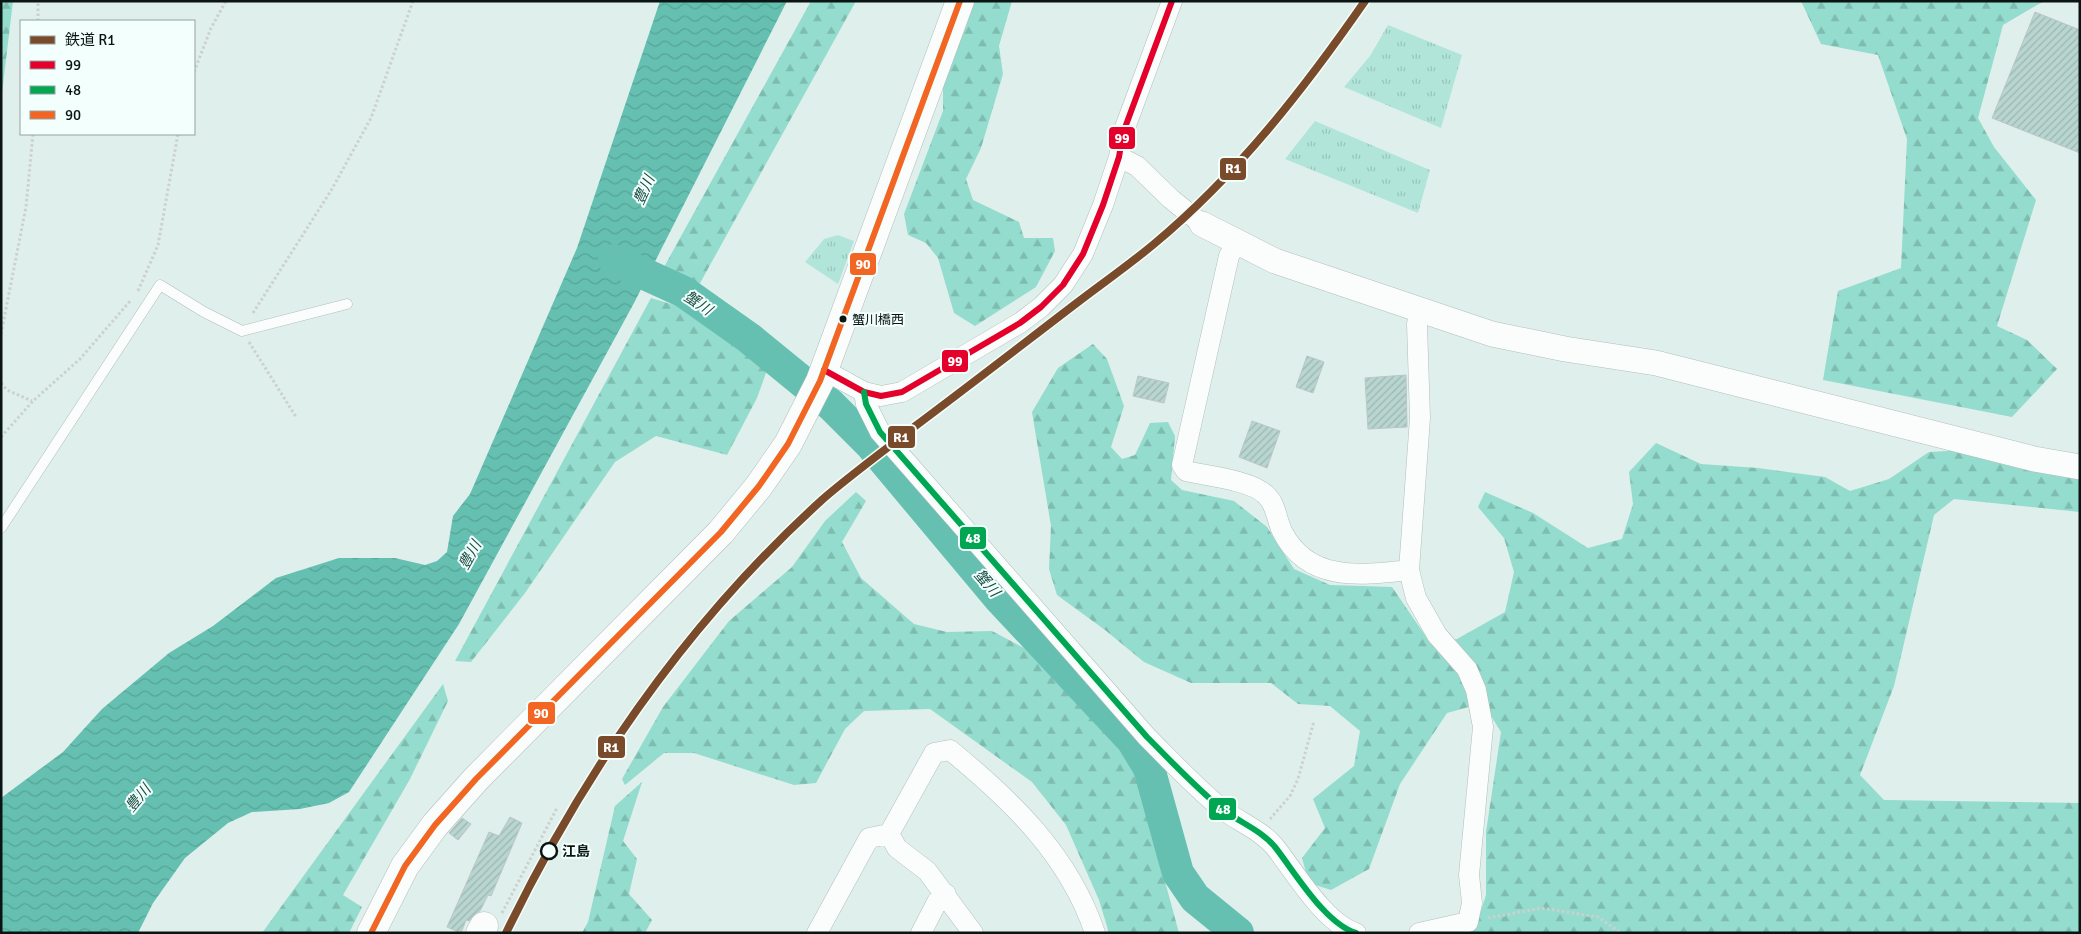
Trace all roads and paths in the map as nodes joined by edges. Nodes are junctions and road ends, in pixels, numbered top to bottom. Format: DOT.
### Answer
graph roads {
  1 [pos="38,1"];
  2 [pos="226,1"];
  3 [pos="413,1"];
  4 [pos="960,1"];
  5 [pos="1172,1"];
  6 [pos="38,20"];
  7 [pos="195,69"];
  8 [pos="32,135"];
  9 [pos="178,135"];
  10 [pos="1119,157"];
  11 [pos="1202,224"];
  12 [pos="1236,243"];
  13 [pos="348,304"];
  14 [pos="1420,311"];
  15 [pos="242,331"];
  16 [pos="1,334"];
  17 [pos="822,376"];
  18 [pos="1,383"];
  19 [pos="864,392"];
  20 [pos="33,401"];
  21 [pos="296,417"];
  22 [pos="1,437"];
  23 [pos="2080,467"];
  24 [pos="1,528"];
  25 [pos="1409,570"];
  26 [pos="1314,720"];
  27 [pos="557,808"];
  28 [pos="1258,832"];
  29 [pos="889,834"];
  30 [pos="946,894"];
  31 [pos="1468,922"];
  32 [pos="488,931"];
  33 [pos="371,933"];
  34 [pos="817,933"];
  35 [pos="921,933"];
  36 [pos="974,933"];
  37 [pos="1095,933"];
  38 [pos="1356,933"];
  39 [pos="1419,933"];
  40 [pos="1620,933"];
  1 -- 6 [label="path"];
  2 -- 7 [label="path"];
  3 -- 15 [label="path"];
  4 -- 17 [label="highway"];
  5 -- 10 [label="street"];
  8 -- 16 [label="path"];
  9 -- 20 [label="path"];
  10 -- 11 [label="street"];
  10 -- 19 [label="street"];
  11 -- 12 [label="street"];
  12 -- 14 [label="street"];
  12 -- 25 [label="street"];
  13 -- 15 [label="lane"];
  14 -- 23 [label="street"];
  14 -- 25 [label="street"];
  15 -- 21 [label="path"];
  15 -- 24 [label="lane"];
  17 -- 19 [label="street"];
  17 -- 33 [label="highway"];
  18 -- 20 [label="path"];
  19 -- 28 [label="street"];
  20 -- 22 [label="path"];
  25 -- 31 [label="street"];
  26 -- 28 [label="path"];
  27 -- 32 [label="path"];
  28 -- 38 [label="street"];
  29 -- 30 [label="street"];
  29 -- 34 [label="street"];
  29 -- 37 [label="street"];
  30 -- 35 [label="street"];
  30 -- 36 [label="street"];
  31 -- 39 [label="street"];
  31 -- 40 [label="path"];
}
